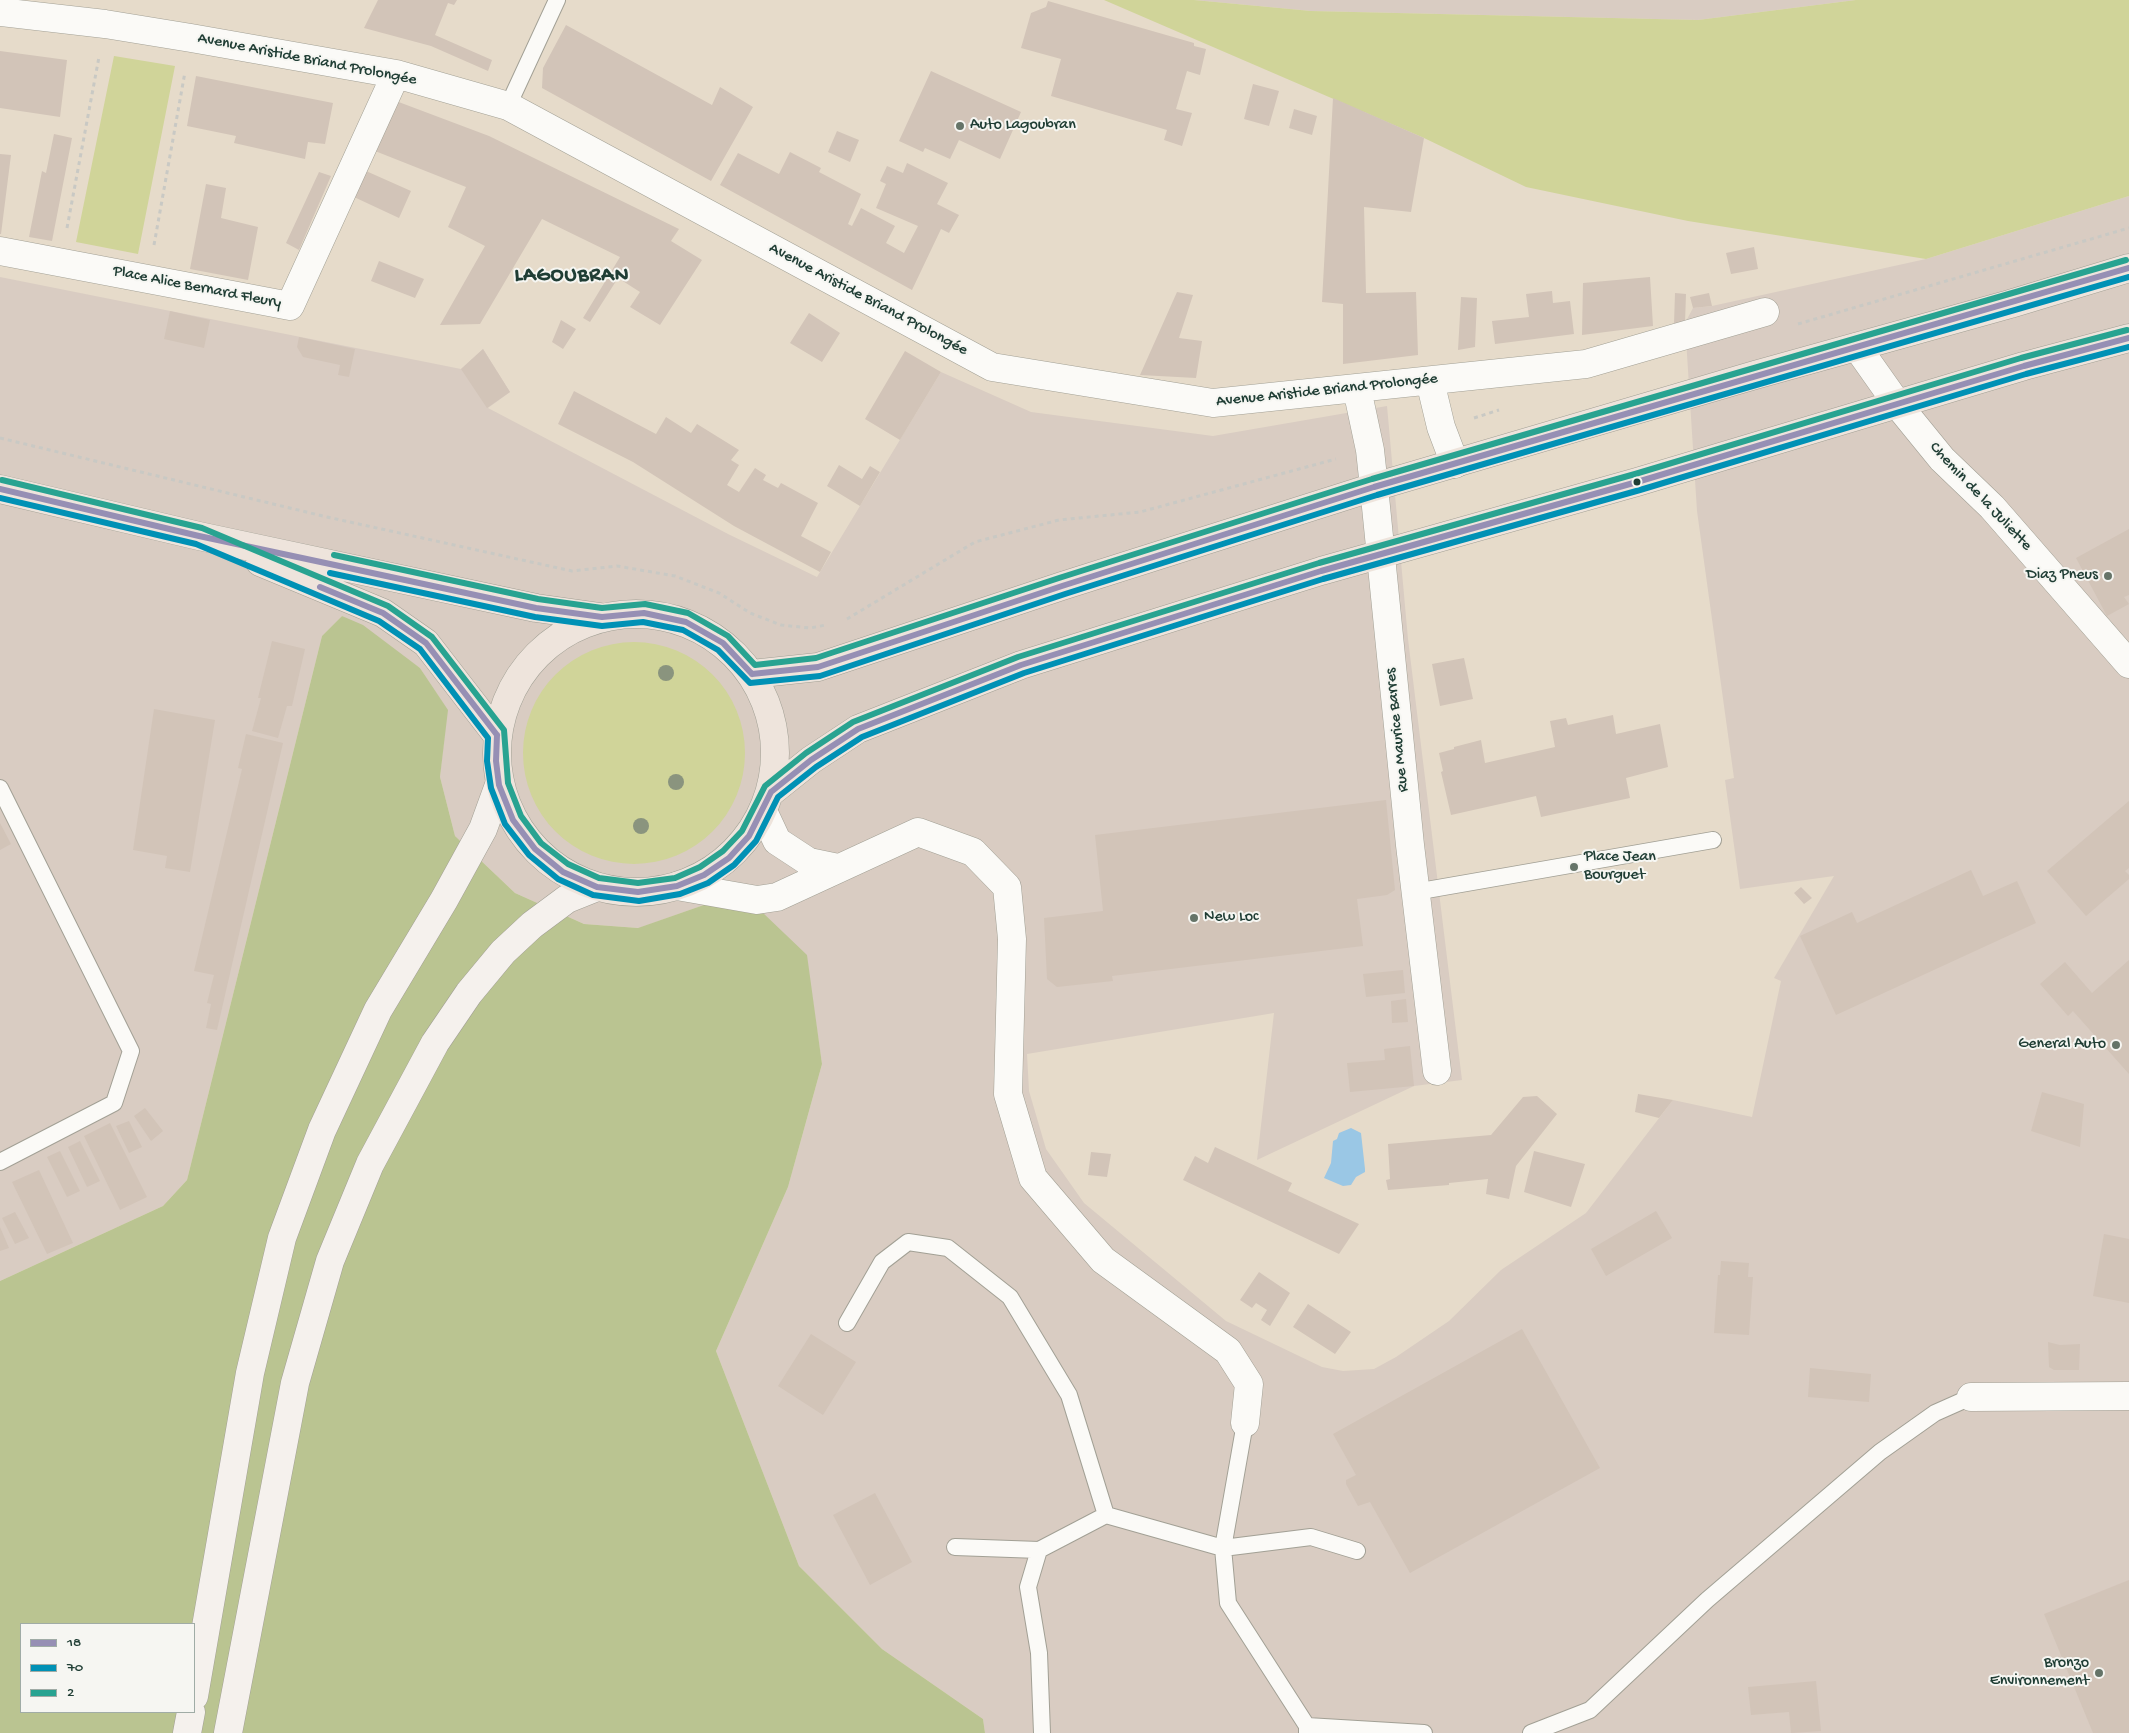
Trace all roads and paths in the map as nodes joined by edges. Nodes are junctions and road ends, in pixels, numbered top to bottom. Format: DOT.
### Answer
graph roads {
  1 [pos="557,0"];
  2 [pos="0,12"];
  3 [pos="105,24"];
  4 [pos="191,38"];
  5 [pos="396,74"];
  6 [pos="508,106"];
  7 [pos="2129,228"];
  8 [pos="0,251"];
  9 [pos="60,262"];
  10 [pos="2129,268"];
  11 [pos="148,278"];
  12 [pos="1765,312"];
  13 [pos="1793,325"];
  14 [pos="2129,338"];
  15 [pos="1857,347"];
  16 [pos="1430,381"];
  17 [pos="1357,389"];
  18 [pos="1898,405"];
  19 [pos="1508,408"];
  20 [pos="1441,427"];
  21 [pos="0,438"];
  22 [pos="1370,450"];
  23 [pos="1455,464"];
  24 [pos="1374,487"];
  25 [pos="0,489"];
  26 [pos="199,536"];
  27 [pos="1381,554"];
  28 [pos="602,617"];
  29 [pos="841,622"];
  30 [pos="833,624"];
  31 [pos="2129,664"];
  32 [pos="752,674"];
  33 [pos="497,735"];
  34 [pos="499,785"];
  35 [pos="0,788"];
  36 [pos="767,802"];
  37 [pos="1713,840"];
  38 [pos="838,868"];
  39 [pos="677,886"];
  40 [pos="597,887"];
  41 [pos="1415,892"];
  42 [pos="1437,1071"];
  43 [pos="0,1162"];
  44 [pos="847,1322"];
  45 [pos="2129,1396"];
  46 [pos="1971,1397"];
  47 [pos="1245,1423"];
  48 [pos="1106,1515"];
  49 [pos="954,1547"];
  50 [pos="1223,1548"];
  51 [pos="1039,1550"];
  52 [pos="1357,1550"];
  53 [pos="195,1690"];
  54 [pos="191,1713"];
  55 [pos="1307,1730"];
  56 [pos="187,1733"];
  57 [pos="228,1733"];
  58 [pos="1042,1733"];
  59 [pos="1424,1733"];
  60 [pos="1531,1733"];
  1 -- 6 [label="lane"];
  2 -- 3 [label="street, Avenue Aristide Briand Prolongée"];
  3 -- 4 [label="street, Avenue Aristide Briand Prolongée"];
  3 -- 9 [label="path"];
  4 -- 5 [label="street, Avenue Aristide Briand Prolongée"];
  4 -- 11 [label="path"];
  5 -- 6 [label="street, Avenue Aristide Briand Prolongée"];
  5 -- 11 [label="street, Place Alice Bernard Fleury"];
  6 -- 17 [label="street, Avenue Aristide Briand Prolongée"];
  7 -- 13 [label="path"];
  8 -- 9 [label="street, Place Alice Bernard Fleury"];
  9 -- 11 [label="street, Place Alice Bernard Fleury"];
  10 -- 15 [label="main road"];
  12 -- 16 [label="street, Avenue Aristide Briand Prolongée"];
  14 -- 18 [label="main road"];
  15 -- 18 [label="street, Chemin de la Juliette"];
  15 -- 23 [label="main road"];
  16 -- 17 [label="street, Avenue Aristide Briand Prolongée"];
  16 -- 20 [label="street"];
  17 -- 22 [label="street, Rue Maurice Barres"];
  18 -- 27 [label="main road"];
  18 -- 31 [label="street, Chemin de la Juliette"];
  19 -- 20 [label="path"];
  20 -- 23 [label="street"];
  21 -- 30 [label="path"];
  22 -- 24 [label="street, Rue Maurice Barres"];
  22 -- 29 [label="path"];
  23 -- 24 [label="main road"];
  24 -- 27 [label="street, Rue Maurice Barres"];
  24 -- 32 [label="main road"];
  25 -- 26 [label="main road"];
  26 -- 28 [label="main road"];
  26 -- 33 [label="main road"];
  27 -- 36 [label="main road"];
  27 -- 41 [label="street, Rue Maurice Barres"];
  28 -- 32 [label="main road"];
  28 -- 33 [label="main road"];
  32 -- 36 [label="main road"];
  33 -- 34 [label="main road"];
  34 -- 40 [label="main road"];
  34 -- 53 [label="main road"];
  35 -- 43 [label="lane"];
  36 -- 38 [label="street"];
  36 -- 39 [label="main road"];
  37 -- 41 [label="lane"];
  38 -- 39 [label="street"];
  38 -- 47 [label="street"];
  39 -- 40 [label="main road"];
  40 -- 57 [label="main road"];
  41 -- 42 [label="street, Rue Maurice Barres"];
  44 -- 48 [label="lane"];
  45 -- 46 [label="street"];
  46 -- 60 [label="lane"];
  47 -- 50 [label="lane"];
  48 -- 50 [label="lane"];
  48 -- 51 [label="lane"];
  49 -- 51 [label="lane"];
  50 -- 52 [label="lane"];
  50 -- 55 [label="lane"];
  51 -- 58 [label="lane"];
  54 -- 56 [label="main road"];
  55 -- 59 [label="lane"];
}
